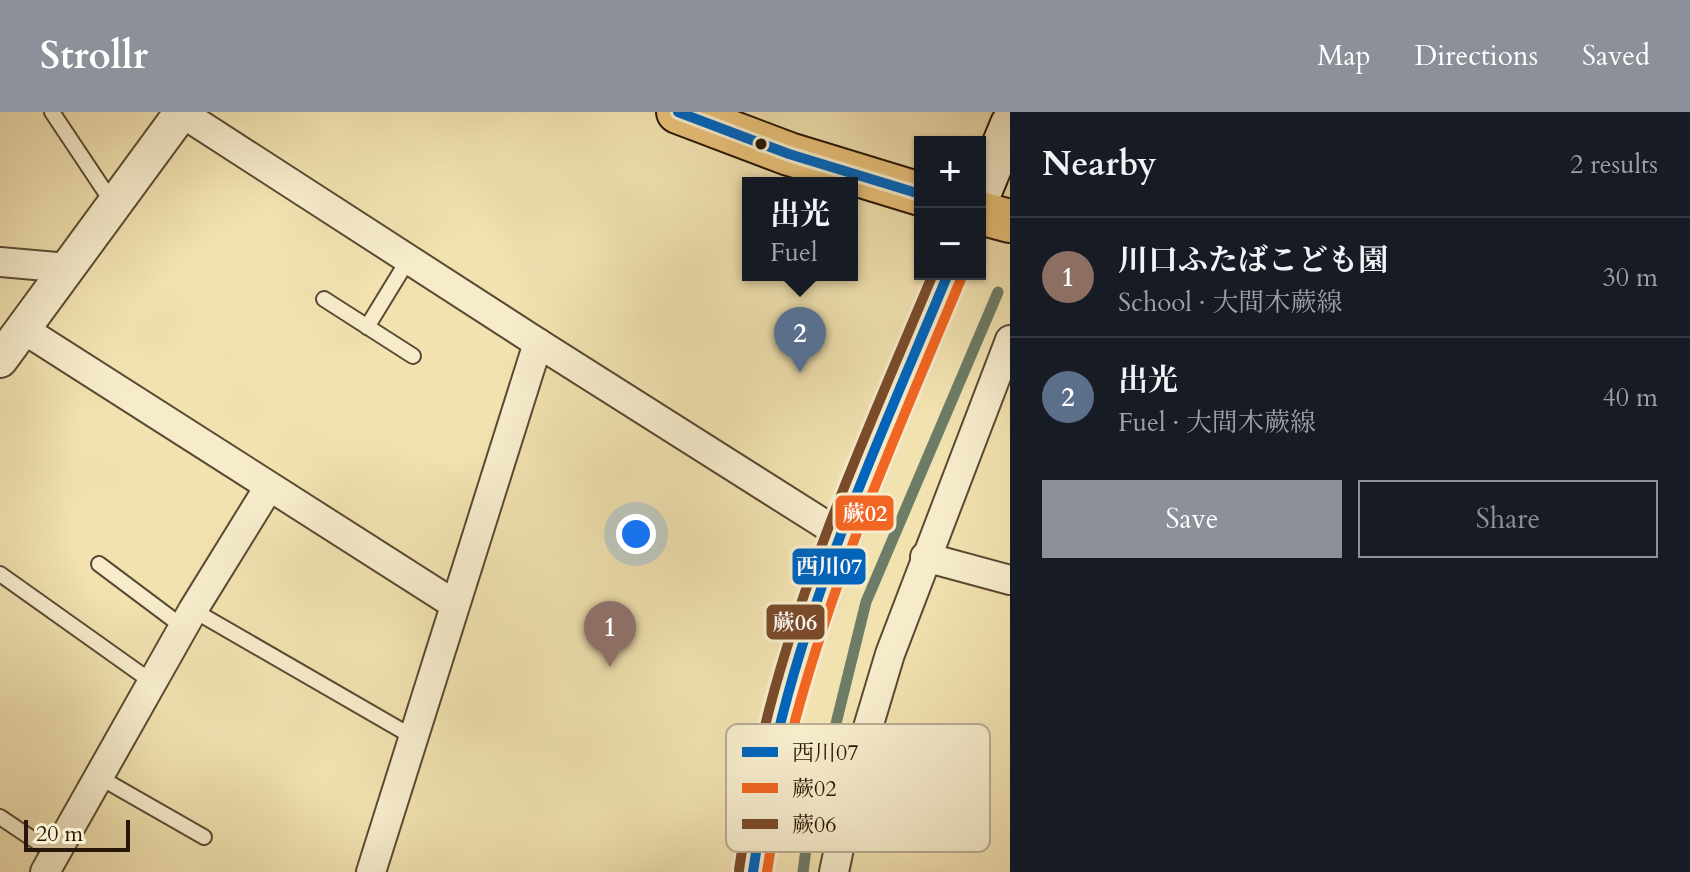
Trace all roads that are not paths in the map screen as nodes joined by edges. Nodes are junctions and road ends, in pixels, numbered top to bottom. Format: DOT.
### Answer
graph roads {
  1 [pos="52,112"];
  2 [pos="182,112"];
  3 [pos="678,112"];
  4 [pos="1010,124"];
  5 [pos="986,182"];
  6 [pos="914,192"];
  7 [pos="114,205"];
  8 [pos="986,215"];
  9 [pos="1010,221"];
  10 [pos="408,260"];
  11 [pos="0,262"];
  12 [pos="68,268"];
  13 [pos="946,280"];
  14 [pos="324,299"];
  15 [pos="367,327"];
  16 [pos="23,329"];
  17 [pos="1010,340"];
  18 [pos="538,343"];
  19 [pos="413,356"];
  20 [pos="0,360"];
  21 [pos="269,487"];
  22 [pos="843,536"];
  23 [pos="925,557"];
  24 [pos="99,564"];
  25 [pos="0,574"];
  26 [pos="1010,580"];
  27 [pos="454,604"];
  28 [pos="188,619"];
  29 [pos="152,682"];
  30 [pos="782,724"];
  31 [pos="869,724"];
  32 [pos="413,737"];
  33 [pos="99,777"];
  34 [pos="0,817"];
  35 [pos="204,837"];
  36 [pos="756,852"];
  37 [pos="838,852"];
  38 [pos="50,863"];
  39 [pos="371,872"];
  40 [pos="753,872"];
  41 [pos="834,872"];
  1 -- 7 [label="lane"];
  2 -- 7 [label="street"];
  2 -- 10 [label="street"];
  3 -- 6 [label="main road"];
  4 -- 5 [label="main road"];
  7 -- 12 [label="street"];
  8 -- 9 [label="main road"];
  10 -- 15 [label="lane"];
  10 -- 18 [label="street"];
  11 -- 12 [label="street"];
  12 -- 16 [label="street"];
  13 -- 22 [label="main road"];
  14 -- 15 [label="lane"];
  15 -- 19 [label="lane"];
  16 -- 20 [label="street"];
  16 -- 21 [label="street"];
  17 -- 23 [label="street"];
  18 -- 22 [label="street"];
  18 -- 27 [label="street"];
  21 -- 27 [label="street"];
  21 -- 28 [label="street"];
  22 -- 30 [label="main road"];
  23 -- 26 [label="street"];
  23 -- 31 [label="street"];
  24 -- 28 [label="lane"];
  25 -- 29 [label="lane"];
  27 -- 32 [label="street"];
  28 -- 29 [label="street"];
  28 -- 32 [label="lane"];
  29 -- 33 [label="street"];
  32 -- 39 [label="street"];
  33 -- 35 [label="lane"];
  33 -- 38 [label="street"];
  34 -- 38 [label="lane"];
  36 -- 40 [label="main road"];
  37 -- 41 [label="street"];
}
